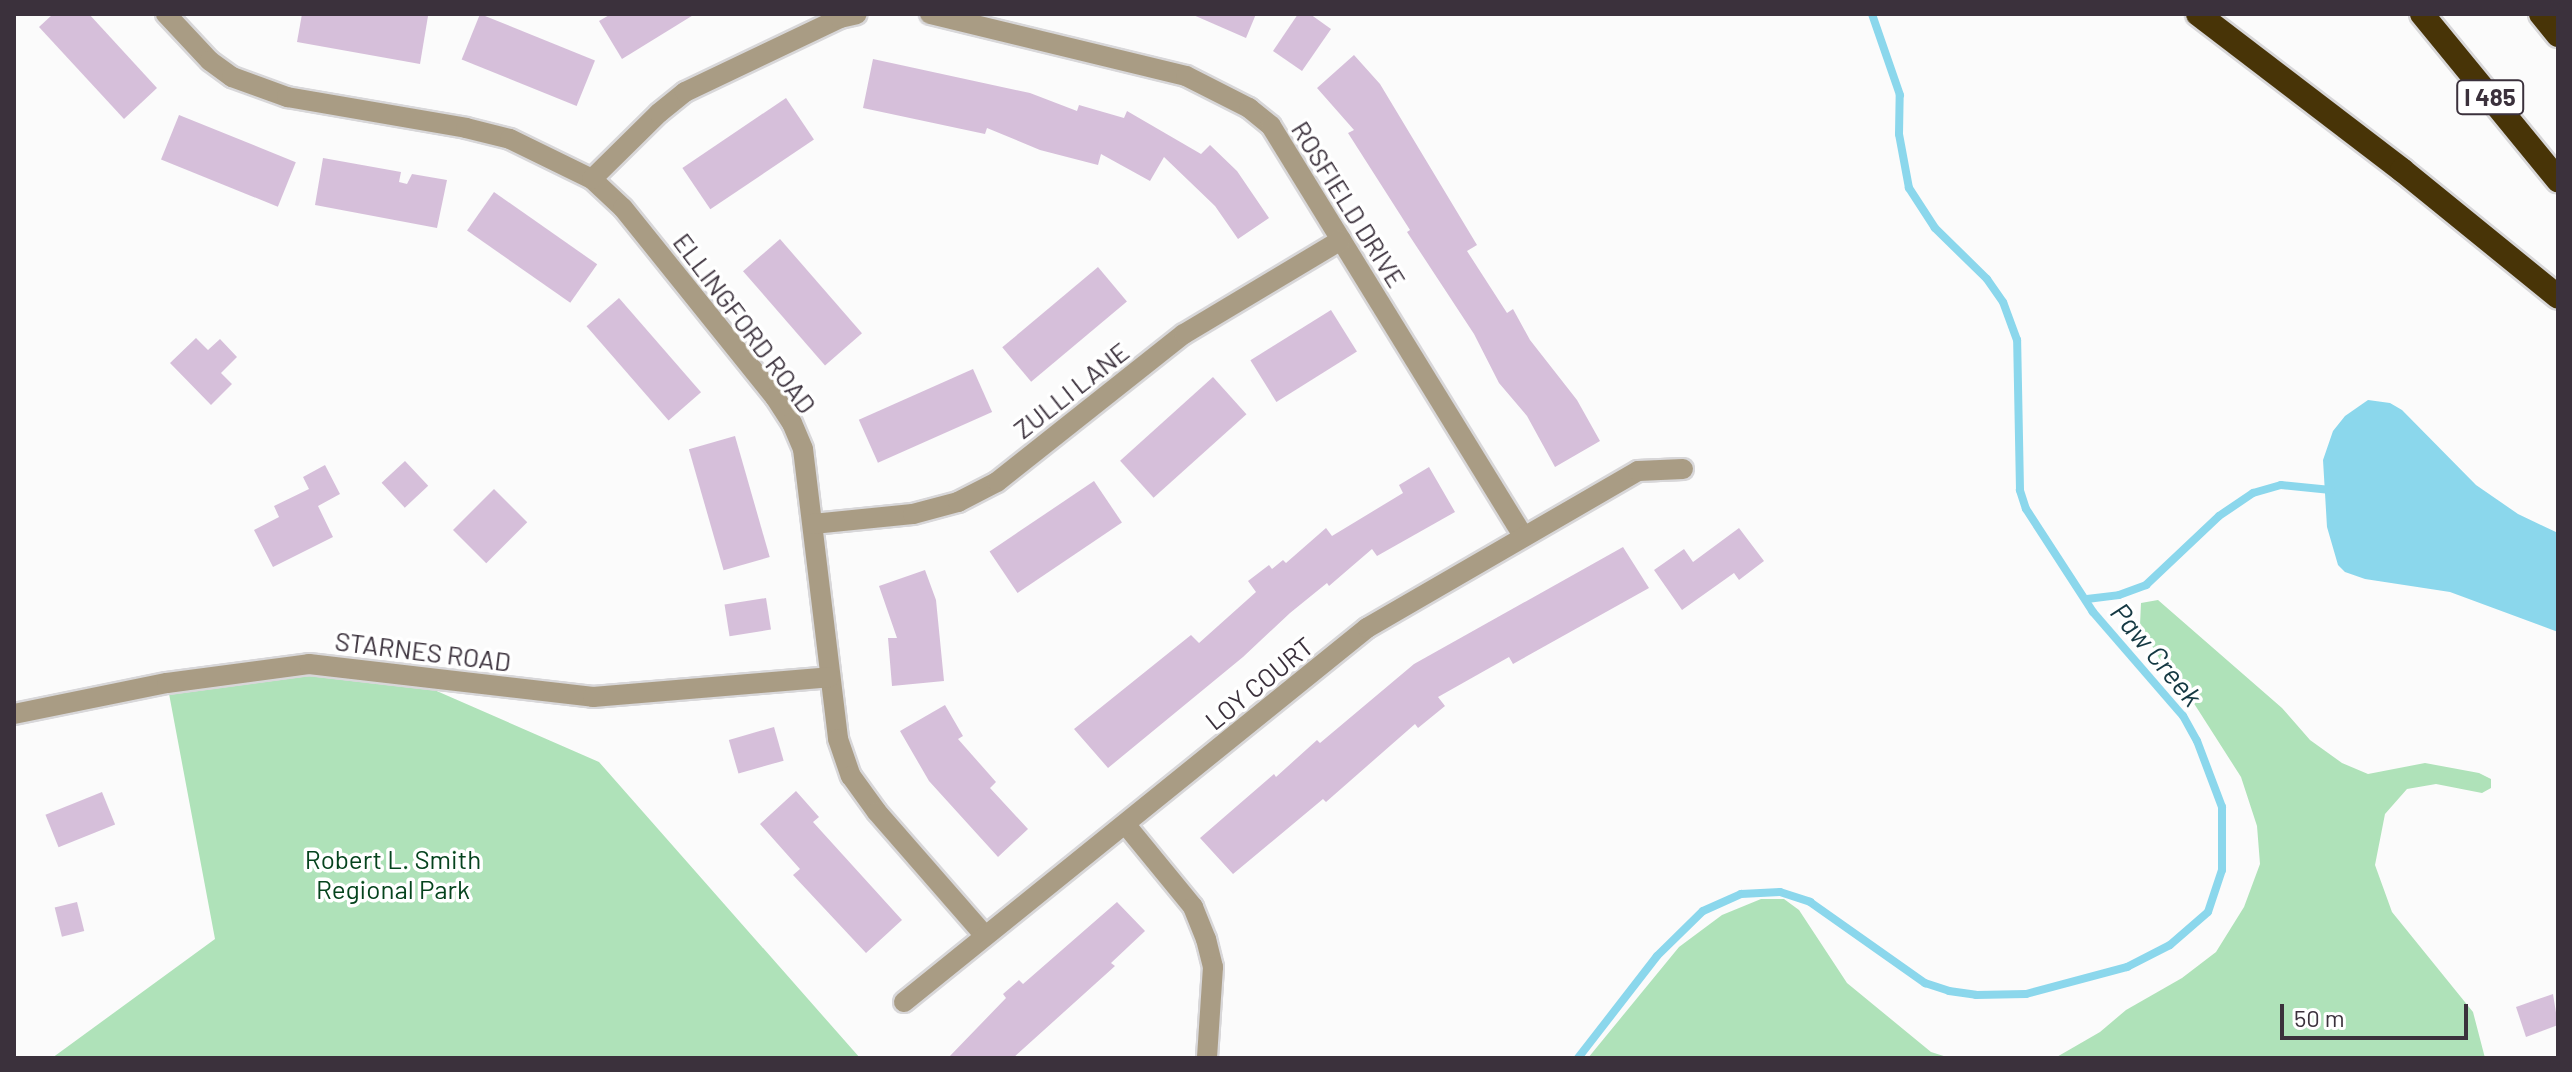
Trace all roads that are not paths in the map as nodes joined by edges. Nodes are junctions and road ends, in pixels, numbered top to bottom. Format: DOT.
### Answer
graph roads {
  1 [pos="166,14"];
  2 [pos="857,14"];
  3 [pos="930,14"];
  4 [pos="2198,14"];
  5 [pos="2422,14"];
  6 [pos="2541,14"];
  7 [pos="2558,35"];
  8 [pos="592,179"];
  9 [pos="2558,180"];
  10 [pos="1341,240"];
  11 [pos="2558,297"];
  12 [pos="1683,469"];
  13 [pos="813,524"];
  14 [pos="1523,536"];
  15 [pos="829,677"];
  16 [pos="14,714"];
  17 [pos="1126,825"];
  18 [pos="985,936"];
  19 [pos="904,1002"];
  20 [pos="1207,1058"];
  1 -- 8 [label="street, ELLINGFORD ROAD"];
  2 -- 8 [label="street"];
  3 -- 10 [label="street, ROSFIELD DRIVE"];
  4 -- 11 [label="highway"];
  5 -- 9 [label="highway, I 485"];
  6 -- 7 [label="highway"];
  8 -- 13 [label="street, ELLINGFORD ROAD"];
  10 -- 13 [label="street, ZULLI LANE"];
  10 -- 14 [label="street, ROSFIELD DRIVE"];
  12 -- 14 [label="street, LOY COURT"];
  13 -- 15 [label="street, ELLINGFORD ROAD"];
  14 -- 17 [label="street, LOY COURT"];
  15 -- 16 [label="street, STARNES ROAD"];
  15 -- 18 [label="street, ELLINGFORD ROAD"];
  17 -- 18 [label="street, LOY COURT"];
  17 -- 20 [label="street"];
  18 -- 19 [label="street, LOY COURT"];
}
